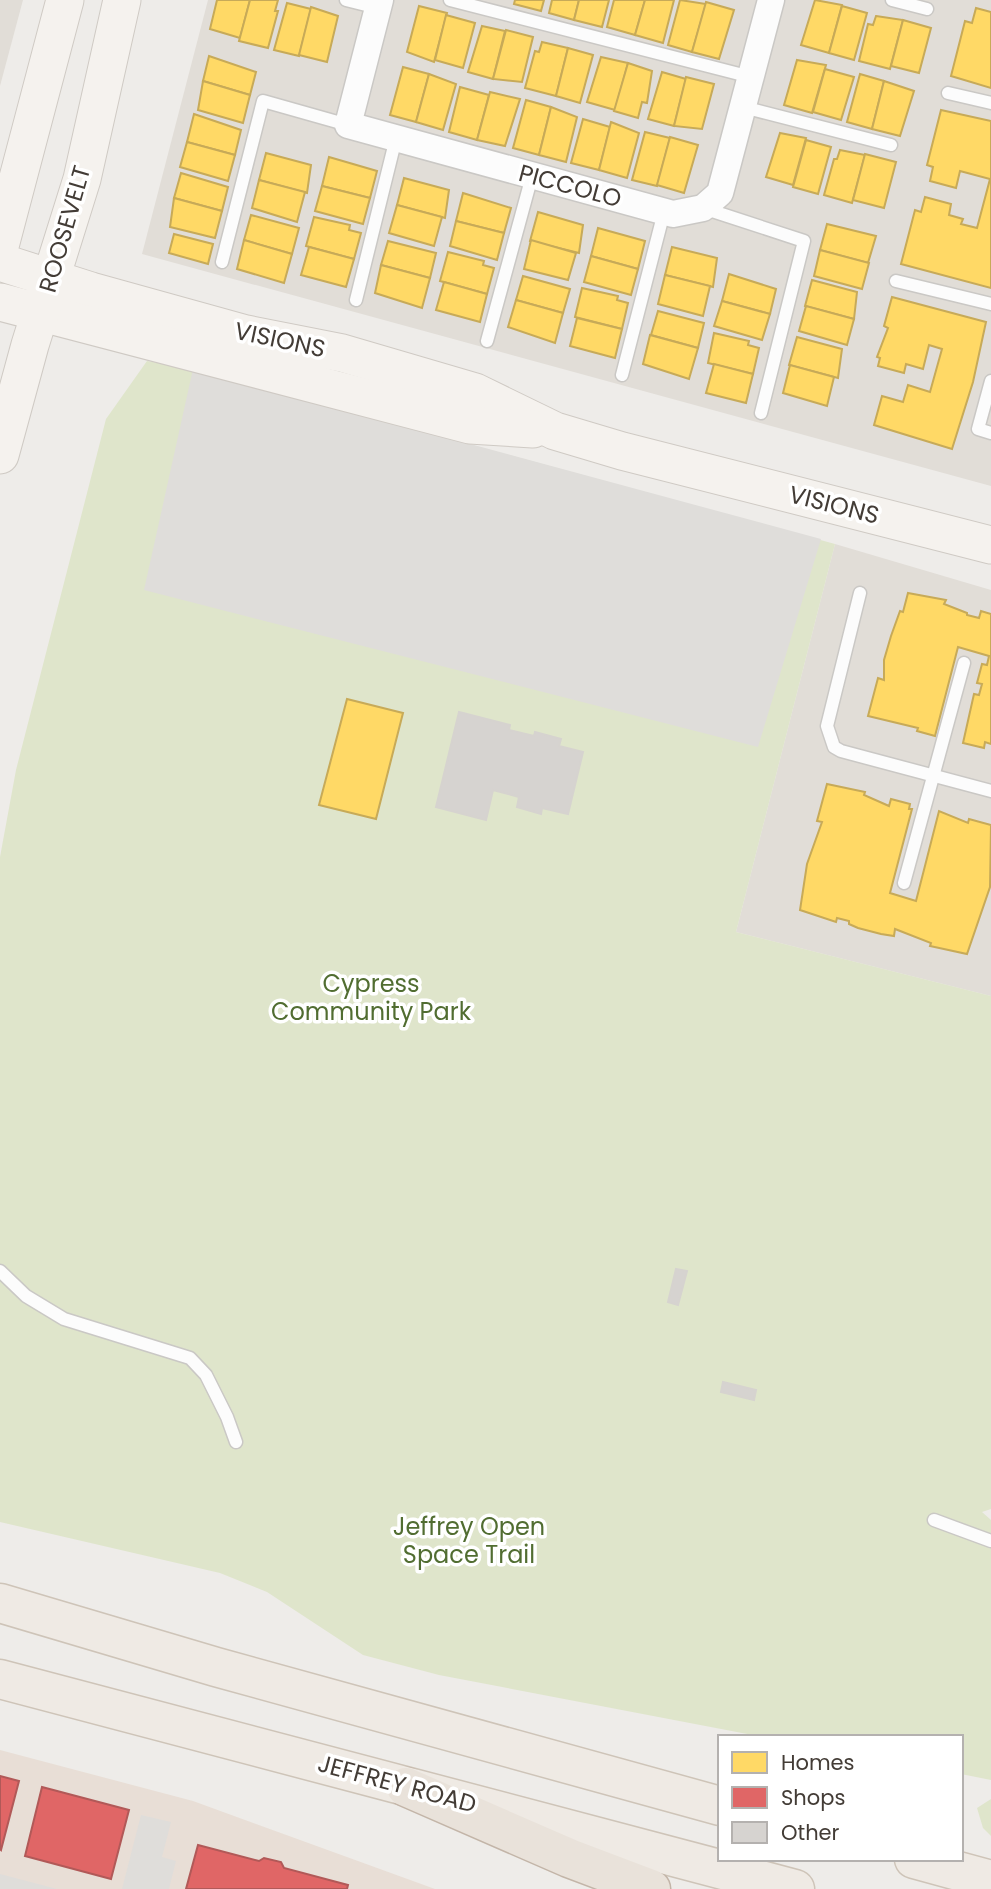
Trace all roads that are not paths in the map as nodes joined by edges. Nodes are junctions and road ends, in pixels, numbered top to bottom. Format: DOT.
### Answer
graph roads {
  1 [pos="65,0"];
  2 [pos="122,0"];
  3 [pos="346,0"];
  4 [pos="450,0"];
  5 [pos="771,0"];
  6 [pos="892,0"];
  7 [pos="379,4"];
  8 [pos="928,9"];
  9 [pos="751,77"];
  10 [pos="948,93"];
  11 [pos="991,103"];
  12 [pos="743,107"];
  13 [pos="348,125"];
  14 [pos="396,138"];
  15 [pos="891,145"];
  16 [pos="532,176"];
  17 [pos="704,208"];
  18 [pos="664,212"];
  19 [pos="0,246"];
  20 [pos="0,262"];
  21 [pos="222,262"];
  22 [pos="52,278"];
  23 [pos="896,281"];
  24 [pos="356,300"];
  25 [pos="0,302"];
  26 [pos="991,304"];
  27 [pos="40,313"];
  28 [pos="487,341"];
  29 [pos="622,375"];
  30 [pos="991,381"];
  31 [pos="761,413"];
  32 [pos="555,431"];
  33 [pos="991,433"];
  34 [pos="0,455"];
  35 [pos="991,545"];
  36 [pos="860,593"];
  37 [pos="964,663"];
  38 [pos="933,775"];
  39 [pos="991,791"];
  40 [pos="904,883"];
  41 [pos="0,1271"];
  42 [pos="236,1442"];
  43 [pos="934,1520"];
  44 [pos="991,1541"];
  45 [pos="0,1603"];
  46 [pos="0,1679"];
  47 [pos="406,1787"];
  48 [pos="718,1805"];
  49 [pos="921,1861"];
  50 [pos="991,1880"];
  51 [pos="651,1889"];
  52 [pos="794,1889"];
  1 -- 19 [label="street"];
  2 -- 22 [label="street, ROOSEVELT"];
  3 -- 7 [label="lane"];
  4 -- 9 [label="lane"];
  5 -- 9 [label="street"];
  6 -- 8 [label="lane"];
  7 -- 13 [label="street"];
  9 -- 12 [label="street"];
  10 -- 11 [label="lane"];
  12 -- 15 [label="lane"];
  12 -- 17 [label="street"];
  13 -- 14 [label="street, PICCOLO"];
  13 -- 21 [label="lane"];
  14 -- 16 [label="street, PICCOLO"];
  14 -- 24 [label="lane"];
  16 -- 18 [label="street, PICCOLO"];
  16 -- 28 [label="lane"];
  17 -- 18 [label="street, PICCOLO"];
  17 -- 31 [label="lane"];
  18 -- 29 [label="lane"];
  20 -- 22 [label="street, VISIONS"];
  22 -- 27 [label="street, ROOSEVELT"];
  22 -- 32 [label="street, VISIONS"];
  23 -- 26 [label="lane"];
  25 -- 27 [label="street, VISIONS"];
  27 -- 32 [label="street, VISIONS"];
  27 -- 34 [label="street, ROOSEVELT"];
  30 -- 33 [label="lane"];
  32 -- 35 [label="street, VISIONS"];
  36 -- 38 [label="lane"];
  37 -- 38 [label="lane"];
  38 -- 39 [label="lane"];
  38 -- 40 [label="lane"];
  41 -- 42 [label="lane"];
  43 -- 44 [label="lane"];
  45 -- 48 [label="main road"];
  46 -- 47 [label="main road, JEFFREY ROAD"];
  47 -- 51 [label="highway"];
  47 -- 52 [label="main road, JEFFREY ROAD"];
  49 -- 50 [label="main road"];
}
